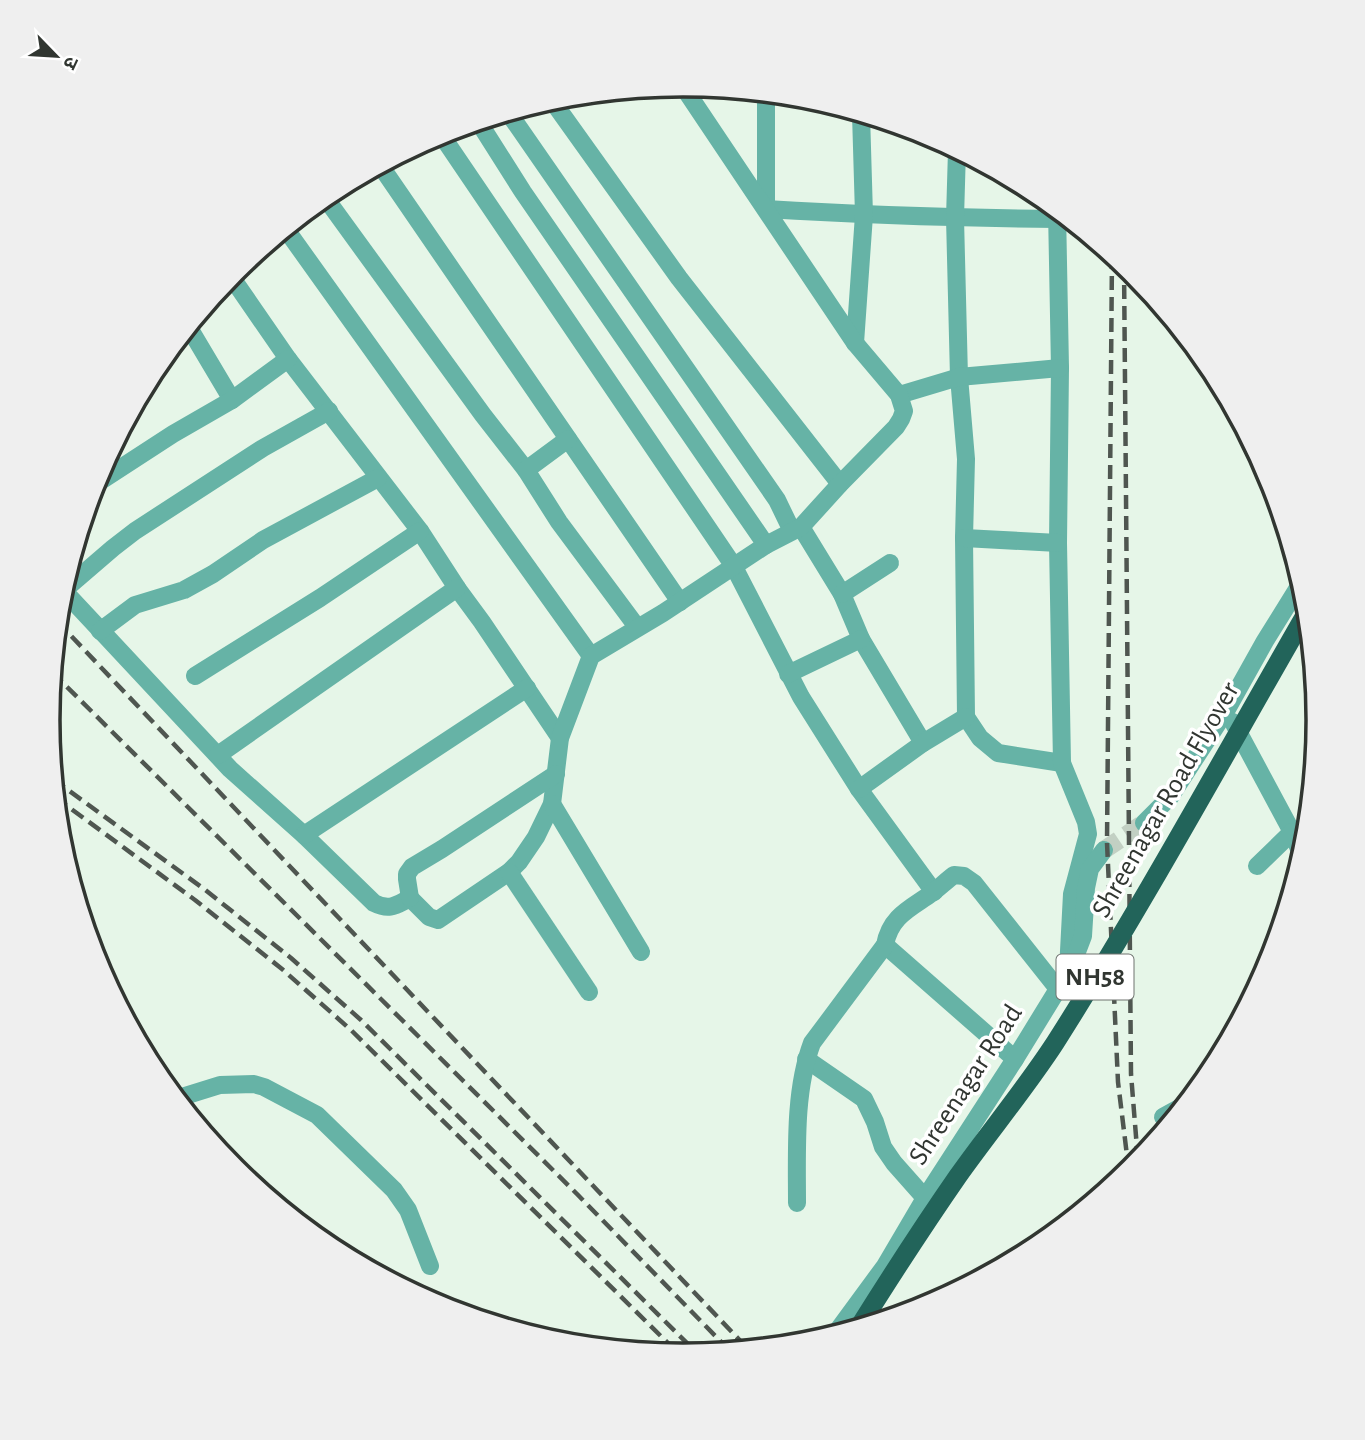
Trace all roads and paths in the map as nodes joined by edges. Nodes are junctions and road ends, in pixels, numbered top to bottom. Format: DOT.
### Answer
graph roads {
  1 [pos="690,97"];
  2 [pos="766,102"];
  3 [pos="558,110"];
  4 [pos="514,120"];
  5 [pos="861,123"];
  6 [pos="483,130"];
  7 [pos="447,143"];
  8 [pos="957,160"];
  9 [pos="385,173"];
  10 [pos="331,206"];
  11 [pos="766,209"];
  12 [pos="1046,214"];
  13 [pos="864,215"];
  14 [pos="955,218"];
  15 [pos="1057,222"];
  16 [pos="291,236"];
  17 [pos="237,285"];
  18 [pos="193,335"];
  19 [pos="855,344"];
  20 [pos="288,359"];
  21 [pos="1060,368"];
  22 [pos="959,377"];
  23 [pos="899,396"];
  24 [pos="232,400"];
  25 [pos="328,411"];
  26 [pos="568,439"];
  27 [pos="526,470"];
  28 [pos="110,475"];
  29 [pos="378,478"];
  30 [pos="840,484"];
  31 [pos="797,529"];
  32 [pos="420,531"];
  33 [pos="964,538"];
  34 [pos="1058,543"];
  35 [pos="766,545"];
  36 [pos="890,563"];
  37 [pos="733,565"];
  38 [pos="76,578"];
  39 [pos="457,588"];
  40 [pos="842,594"];
  41 [pos="71,599"];
  42 [pos="1294,599"];
  43 [pos="680,602"];
  44 [pos="637,627"];
  45 [pos="1298,627"];
  46 [pos="100,631"];
  47 [pos="861,639"];
  48 [pos="591,656"];
  49 [pos="788,674"];
  50 [pos="195,676"];
  51 [pos="527,688"];
  52 [pos="1227,709"];
  53 [pos="966,717"];
  54 [pos="560,738"];
  55 [pos="923,743"];
  56 [pos="218,755"];
  57 [pos="1062,763"];
  58 [pos="555,774"];
  59 [pos="859,789"];
  60 [pos="552,804"];
  61 [pos="1144,823"];
  62 [pos="1292,832"];
  63 [pos="304,835"];
  64 [pos="1295,838"];
  65 [pos="1104,850"];
  66 [pos="1256,866"];
  67 [pos="509,872"];
  68 [pos="934,892"];
  69 [pos="410,898"];
  70 [pos="885,945"];
  71 [pos="641,952"];
  72 [pos="1068,971"];
  73 [pos="1058,989"];
  74 [pos="589,992"];
  75 [pos="806,1059"];
  76 [pos="1015,1059"];
  77 [pos="186,1096"];
  78 [pos="925,1198"];
  79 [pos="797,1203"];
  80 [pos="430,1266"];
  81 [pos="866,1315"];
  82 [pos="844,1322"];
  1 -- 11 [label="street"];
  2 -- 11 [label="street"];
  3 -- 30 [label="street"];
  4 -- 31 [label="street"];
  5 -- 13 [label="street"];
  6 -- 35 [label="street"];
  7 -- 37 [label="street"];
  8 -- 14 [label="street"];
  9 -- 26 [label="street"];
  10 -- 27 [label="street"];
  11 -- 13 [label="street"];
  11 -- 19 [label="street"];
  12 -- 14 [label="street"];
  13 -- 14 [label="street"];
  13 -- 19 [label="street"];
  14 -- 22 [label="street"];
  15 -- 21 [label="street"];
  16 -- 48 [label="street"];
  17 -- 20 [label="street"];
  18 -- 24 [label="street"];
  19 -- 23 [label="street"];
  20 -- 24 [label="street"];
  20 -- 25 [label="street"];
  21 -- 22 [label="street"];
  21 -- 34 [label="street"];
  22 -- 23 [label="street"];
  22 -- 33 [label="street"];
  23 -- 30 [label="street"];
  24 -- 28 [label="street"];
  25 -- 29 [label="street"];
  25 -- 38 [label="street"];
  26 -- 27 [label="street"];
  26 -- 43 [label="street"];
  27 -- 44 [label="street"];
  29 -- 32 [label="street"];
  29 -- 46 [label="street"];
  30 -- 31 [label="street"];
  31 -- 35 [label="street"];
  31 -- 40 [label="street"];
  32 -- 39 [label="street"];
  32 -- 50 [label="street"];
  33 -- 34 [label="street"];
  33 -- 53 [label="street"];
  34 -- 57 [label="street"];
  35 -- 37 [label="street"];
  36 -- 40 [label="street"];
  37 -- 43 [label="street"];
  37 -- 49 [label="street"];
  39 -- 51 [label="street"];
  39 -- 56 [label="street"];
  40 -- 47 [label="street"];
  41 -- 46 [label="street"];
  42 -- 52 [label="street"];
  43 -- 44 [label="street"];
  44 -- 48 [label="street"];
  45 -- 81 [label="highway, Shreenagar Road Flyover / NH58, bridge"];
  46 -- 56 [label="street"];
  47 -- 49 [label="street"];
  47 -- 55 [label="street"];
  48 -- 54 [label="street"];
  49 -- 59 [label="street"];
  51 -- 54 [label="street"];
  51 -- 63 [label="street"];
  52 -- 61 [label="street"];
  52 -- 62 [label="street"];
  53 -- 55 [label="street"];
  53 -- 57 [label="street"];
  54 -- 58 [label="street"];
  55 -- 59 [label="street"];
  56 -- 63 [label="street"];
  57 -- 72 [label="street"];
  58 -- 60 [label="street"];
  58 -- 69 [label="street"];
  59 -- 68 [label="street"];
  60 -- 67 [label="street"];
  60 -- 71 [label="street"];
  62 -- 64 [label="street"];
  62 -- 66 [label="street"];
  63 -- 69 [label="street"];
  65 -- 72 [label="street, Shreenagar Road"];
  67 -- 69 [label="street"];
  67 -- 74 [label="street"];
  68 -- 70 [label="street"];
  68 -- 73 [label="street"];
  70 -- 75 [label="street"];
  70 -- 76 [label="street"];
  72 -- 73 [label="street, Shreenagar Road"];
  73 -- 76 [label="street, Shreenagar Road"];
  75 -- 78 [label="street"];
  75 -- 79 [label="street"];
  76 -- 78 [label="street, Shreenagar Road"];
  77 -- 80 [label="street"];
  78 -- 82 [label="street, Shreenagar Road"];
}
